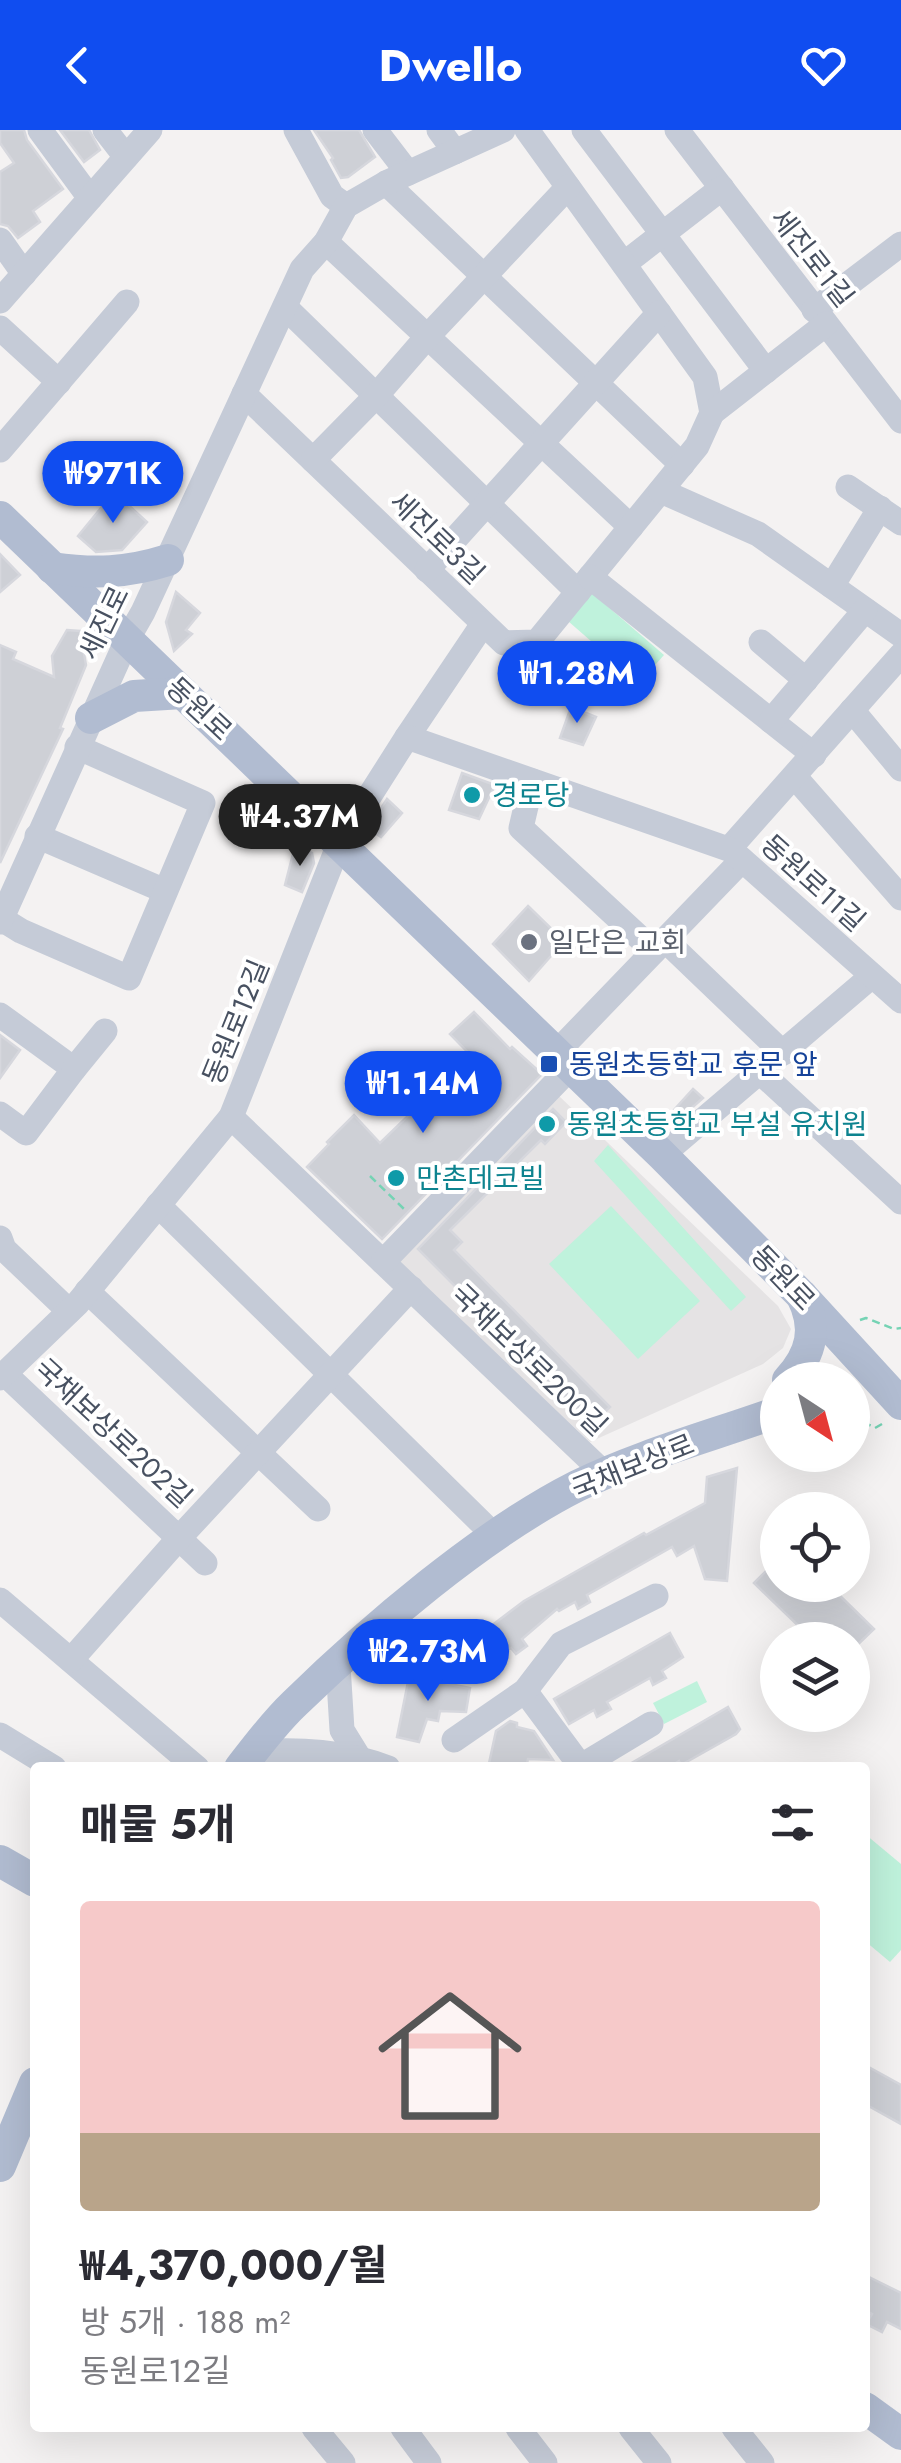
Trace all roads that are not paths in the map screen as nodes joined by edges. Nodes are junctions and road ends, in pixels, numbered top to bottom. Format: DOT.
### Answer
graph roads {
  1 [pos="40,130"];
  2 [pos="105,130"];
  3 [pos="150,130"];
  4 [pos="296,130"];
  5 [pos="376,130"];
  6 [pos="439,130"];
  7 [pos="502,130"];
  8 [pos="526,130"];
  9 [pos="584,130"];
  10 [pos="677,130"];
  11 [pos="455,152"];
  12 [pos="126,157"];
  13 [pos="397,178"];
  14 [pos="568,187"];
  15 [pos="722,188"];
  16 [pos="90,198"];
  17 [pos="346,206"];
  18 [pos="661,235"];
  19 [pos="0,240"];
  20 [pos="326,242"];
  21 [pos="901,244"];
  22 [pos="624,264"];
  23 [pos="24,274"];
  24 [pos="484,277"];
  25 [pos="0,302"];
  26 [pos="127,302"];
  27 [pos="285,307"];
  28 [pos="659,313"];
  29 [pos="820,317"];
  30 [pos="0,328"];
  31 [pos="427,336"];
  32 [pos="766,371"];
  33 [pos="594,381"];
  34 [pos="60,382"];
  35 [pos="244,394"];
  36 [pos="375,397"];
  37 [pos="712,413"];
  38 [pos="901,421"];
  39 [pos="541,442"];
  40 [pos="0,450"];
  41 [pos="313,460"];
  42 [pos="682,465"];
  43 [pos="848,487"];
  44 [pos="661,491"];
  45 [pos="487,505"];
  46 [pos="890,516"];
  47 [pos="0,518"];
  48 [pos="631,526"];
  49 [pos="168,560"];
  50 [pos="52,568"];
  51 [pos="427,570"];
  52 [pos="584,584"];
  53 [pos="832,586"];
  54 [pos="865,610"];
  55 [pos="484,624"];
  56 [pos="901,635"];
  57 [pos="126,640"];
  58 [pos="761,642"];
  59 [pos="901,655"];
  60 [pos="806,680"];
  61 [pos="183,693"];
  62 [pos="852,710"];
  63 [pos="771,721"];
  64 [pos="84,733"];
  65 [pos="407,737"];
  66 [pos="814,755"];
  67 [pos="901,768"];
  68 [pos="796,777"];
  69 [pos="532,781"];
  70 [pos="37,836"];
  71 [pos="339,844"];
  72 [pos="736,854"];
  73 [pos="11,865"];
  74 [pos="166,892"];
  75 [pos="901,898"];
  76 [pos="0,919"];
  77 [pos="659,946"];
  78 [pos="872,976"];
  79 [pos="901,1001"];
  80 [pos="0,1016"];
  81 [pos="106,1031"];
  82 [pos="783,1052"];
  83 [pos="564,1060"];
  84 [pos="74,1069"];
  85 [pos="760,1072"];
  86 [pos="0,1114"];
  87 [pos="231,1117"];
  88 [pos="662,1155"];
  89 [pos="901,1202"];
  90 [pos="158,1205"];
  91 [pos="0,1238"];
  92 [pos="383,1262"];
  93 [pos="411,1288"];
  94 [pos="87,1291"];
  95 [pos="802,1296"];
  96 [pos="69,1311"];
  97 [pos="802,1362"];
  98 [pos="330,1374"];
  99 [pos="2,1376"];
  100 [pos="884,1394"];
  101 [pos="760,1418"];
  102 [pos="259,1454"];
  103 [pos="606,1474"];
  104 [pos="318,1510"];
  105 [pos="180,1536"];
  106 [pos="496,1537"];
  107 [pos="205,1563"];
  108 [pos="656,1596"];
  109 [pos="0,1600"];
  110 [pos="70,1660"];
  111 [pos="338,1665"];
  112 [pos="525,1691"];
  113 [pos="651,1724"];
  114 [pos="0,1735"];
  115 [pos="454,1740"];
  116 [pos="358,1756"];
  117 [pos="246,1760"];
  118 [pos="44,1762"];
  119 [pos="190,1762"];
  120 [pos="373,1762"];
  121 [pos="580,1762"];
  122 [pos="589,1762"];
  123 [pos="0,1861"];
  124 [pos="30,1878"];
  125 [pos="30,2108"];
  126 [pos="25,2134"];
  127 [pos="0,2166"];
  128 [pos="870,2412"];
  129 [pos="317,2432"];
  130 [pos="406,2432"];
  131 [pos="523,2432"];
  132 [pos="634,2432"];
  133 [pos="737,2432"];
  134 [pos="901,2434"];
  135 [pos="343,2463"];
  136 [pos="429,2463"];
  137 [pos="545,2463"];
  138 [pos="659,2463"];
  139 [pos="762,2463"];
  1 -- 16 [label="street"];
  2 -- 12 [label="street"];
  3 -- 12 [label="street"];
  4 -- 17 [label="street"];
  5 -- 13 [label="street"];
  6 -- 11 [label="street"];
  7 -- 11 [label="street"];
  8 -- 14 [label="street"];
  9 -- 18 [label="street"];
  10 -- 15 [label="street, 세진로1길"];
  11 -- 13 [label="street"];
  12 -- 16 [label="street"];
  13 -- 17 [label="street"];
  13 -- 24 [label="street"];
  14 -- 22 [label="street"];
  14 -- 24 [label="street"];
  15 -- 18 [label="street"];
  15 -- 29 [label="street, 세진로1길"];
  16 -- 23 [label="street"];
  17 -- 20 [label="street, 세진로"];
  18 -- 22 [label="street"];
  18 -- 32 [label="street"];
  19 -- 23 [label="street"];
  20 -- 27 [label="street, 세진로"];
  20 -- 31 [label="street"];
  21 -- 29 [label="street"];
  22 -- 28 [label="street"];
  23 -- 25 [label="street"];
  24 -- 31 [label="street"];
  24 -- 33 [label="street"];
  26 -- 34 [label="street"];
  27 -- 35 [label="street, 세진로"];
  27 -- 36 [label="street"];
  28 -- 33 [label="street"];
  28 -- 37 [label="street"];
  29 -- 32 [label="street"];
  29 -- 38 [label="street, 세진로1길"];
  30 -- 34 [label="street"];
  31 -- 36 [label="street"];
  31 -- 39 [label="street"];
  32 -- 37 [label="street"];
  33 -- 39 [label="street"];
  33 -- 42 [label="street"];
  34 -- 40 [label="street"];
  35 -- 41 [label="street, 세진로3길"];
  35 -- 49 [label="street, 세진로"];
  36 -- 41 [label="street"];
  36 -- 45 [label="street"];
  37 -- 42 [label="street, 세진로3길"];
  39 -- 45 [label="street"];
  39 -- 48 [label="street"];
  41 -- 51 [label="street, 세진로3길"];
  42 -- 44 [label="street, 세진로3길"];
  43 -- 46 [label="street"];
  44 -- 48 [label="street, 세진로3길"];
  44 -- 53 [label="street"];
  45 -- 51 [label="street"];
  45 -- 52 [label="street"];
  46 -- 53 [label="street"];
  47 -- 50 [label="main road, 동원로"];
  48 -- 52 [label="street, 세진로3길"];
  49 -- 50 [label="main road"];
  49 -- 57 [label="street, 세진로"];
  50 -- 57 [label="main road, 동원로"];
  51 -- 55 [label="street, 세진로3길"];
  52 -- 55 [label="street, 세진로3길"];
  52 -- 63 [label="street"];
  53 -- 54 [label="street"];
  54 -- 56 [label="street"];
  54 -- 60 [label="street"];
  55 -- 65 [label="street"];
  57 -- 61 [label="main road, 동원로"];
  57 -- 64 [label="street, 세진로"];
  58 -- 60 [label="street"];
  59 -- 62 [label="street"];
  60 -- 63 [label="street"];
  61 -- 64 [label="main road"];
  61 -- 71 [label="main road, 동원로"];
  62 -- 66 [label="street"];
  62 -- 67 [label="street"];
  63 -- 66 [label="street"];
  64 -- 70 [label="street, 세진로"];
  64 -- 74 [label="street, 세진로"];
  65 -- 69 [label="street, 동원로11길"];
  65 -- 71 [label="street"];
  66 -- 68 [label="street"];
  68 -- 72 [label="street, 동원로11길"];
  68 -- 75 [label="street, 동원로11길"];
  69 -- 72 [label="street, 동원로11길"];
  69 -- 77 [label="street"];
  70 -- 73 [label="street, 세진로"];
  70 -- 74 [label="street"];
  71 -- 83 [label="main road, 동원로"];
  71 -- 87 [label="street, 동원로12길"];
  72 -- 77 [label="street"];
  72 -- 78 [label="street, 동원로11길"];
  73 -- 76 [label="street, 세진로"];
  74 -- 76 [label="street, 세진로"];
  77 -- 82 [label="street"];
  77 -- 83 [label="street"];
  78 -- 79 [label="street, 동원로11길"];
  78 -- 82 [label="street"];
  80 -- 84 [label="street"];
  81 -- 84 [label="street"];
  82 -- 85 [label="street"];
  83 -- 88 [label="main road, 동원로"];
  83 -- 92 [label="street"];
  84 -- 86 [label="street"];
  85 -- 88 [label="street"];
  85 -- 89 [label="street"];
  87 -- 90 [label="street, 동원로12길"];
  87 -- 92 [label="street, 국채보상로200길"];
  88 -- 95 [label="main road, 동원로"];
  90 -- 94 [label="street, 동원로12길"];
  90 -- 98 [label="street"];
  91 -- 96 [label="street"];
  92 -- 93 [label="street, 국채보상로200길"];
  93 -- 98 [label="street, 국채보상로200길"];
  93 -- 103 [label="street, 국채보상로200길"];
  94 -- 96 [label="street, 동원로12길"];
  94 -- 102 [label="street"];
  95 -- 97 [label="main road"];
  95 -- 100 [label="main road, 동원로"];
  96 -- 99 [label="street, 동원로12길"];
  98 -- 102 [label="street, 국채보상로200길"];
  98 -- 106 [label="street"];
  99 -- 105 [label="street, 국채보상로202길"];
  101 -- 103 [label="main road, 국채보상로"];
  102 -- 104 [label="street"];
  102 -- 105 [label="street, 국채보상로200길"];
  103 -- 106 [label="main road, 국채보상로"];
  105 -- 107 [label="street, 국채보상로202길"];
  105 -- 110 [label="street, 국채보상로202길"];
  106 -- 111 [label="main road, 국채보상로"];
  108 -- 112 [label="street"];
  109 -- 110 [label="street"];
  110 -- 119 [label="street"];
  111 -- 116 [label="street"];
  111 -- 117 [label="main road, 국채보상로"];
  112 -- 115 [label="street"];
  112 -- 121 [label="street"];
  113 -- 122 [label="street"];
  114 -- 118 [label="street"];
  116 -- 117 [label="street"];
  116 -- 120 [label="street"];
  123 -- 124 [label="main road"];
  125 -- 126 [label="main road"];
  126 -- 127 [label="main road"];
  128 -- 134 [label="main road"];
  129 -- 135 [label="street"];
  130 -- 136 [label="street"];
  131 -- 137 [label="street"];
  132 -- 138 [label="street"];
  133 -- 139 [label="street"];
}
